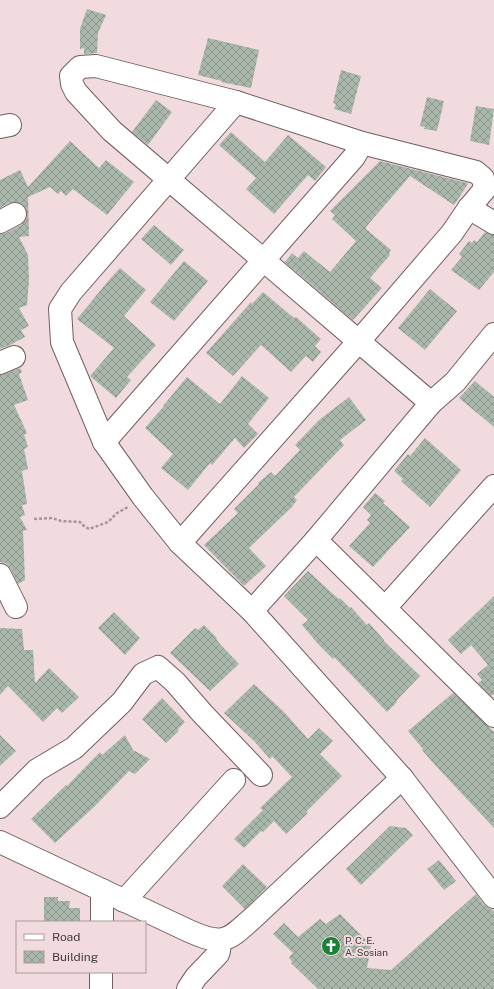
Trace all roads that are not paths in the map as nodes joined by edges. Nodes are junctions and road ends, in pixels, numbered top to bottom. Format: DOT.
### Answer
graph roads {
  1 [pos="236,102"];
  2 [pos="362,143"];
  3 [pos="168,180"];
  4 [pos="469,208"];
  5 [pos="494,223"];
  6 [pos="263,260"];
  7 [pos="494,334"];
  8 [pos="359,341"];
  9 [pos="432,403"];
  10 [pos="104,442"];
  11 [pos="494,486"];
  12 [pos="316,540"];
  13 [pos="180,543"];
  14 [pos="0,575"];
  15 [pos="16,607"];
  16 [pos="385,608"];
  17 [pos="252,611"];
  18 [pos="494,716"];
  19 [pos="261,775"];
  20 [pos="402,778"];
  21 [pos="234,780"];
  22 [pos="0,807"];
  23 [pos="0,842"];
  24 [pos="102,890"];
  25 [pos="493,895"];
  26 [pos="124,901"];
  27 [pos="102,921"];
  28 [pos="220,940"];
  29 [pos="101,973"];
  30 [pos="101,989"];
  31 [pos="188,989"];
  1 -- 2 [label="street"];
  1 -- 3 [label="street"];
  1 -- 3 [label="street"];
  2 -- 4 [label="street"];
  2 -- 6 [label="street"];
  3 -- 6 [label="street"];
  3 -- 10 [label="street"];
  4 -- 5 [label="street"];
  4 -- 8 [label="street"];
  6 -- 8 [label="street"];
  6 -- 10 [label="street"];
  7 -- 9 [label="street"];
  8 -- 9 [label="street"];
  8 -- 13 [label="street"];
  9 -- 12 [label="street"];
  10 -- 13 [label="street"];
  11 -- 16 [label="street"];
  12 -- 16 [label="street"];
  12 -- 17 [label="street"];
  13 -- 17 [label="street"];
  14 -- 15 [label="street"];
  16 -- 18 [label="street"];
  17 -- 20 [label="street"];
  19 -- 22 [label="street"];
  20 -- 25 [label="street"];
  20 -- 28 [label="street"];
  21 -- 26 [label="street"];
  23 -- 24 [label="street"];
  24 -- 26 [label="street"];
  24 -- 27 [label="street"];
  26 -- 28 [label="street"];
  28 -- 31 [label="street"];
  29 -- 30 [label="street"];
}
